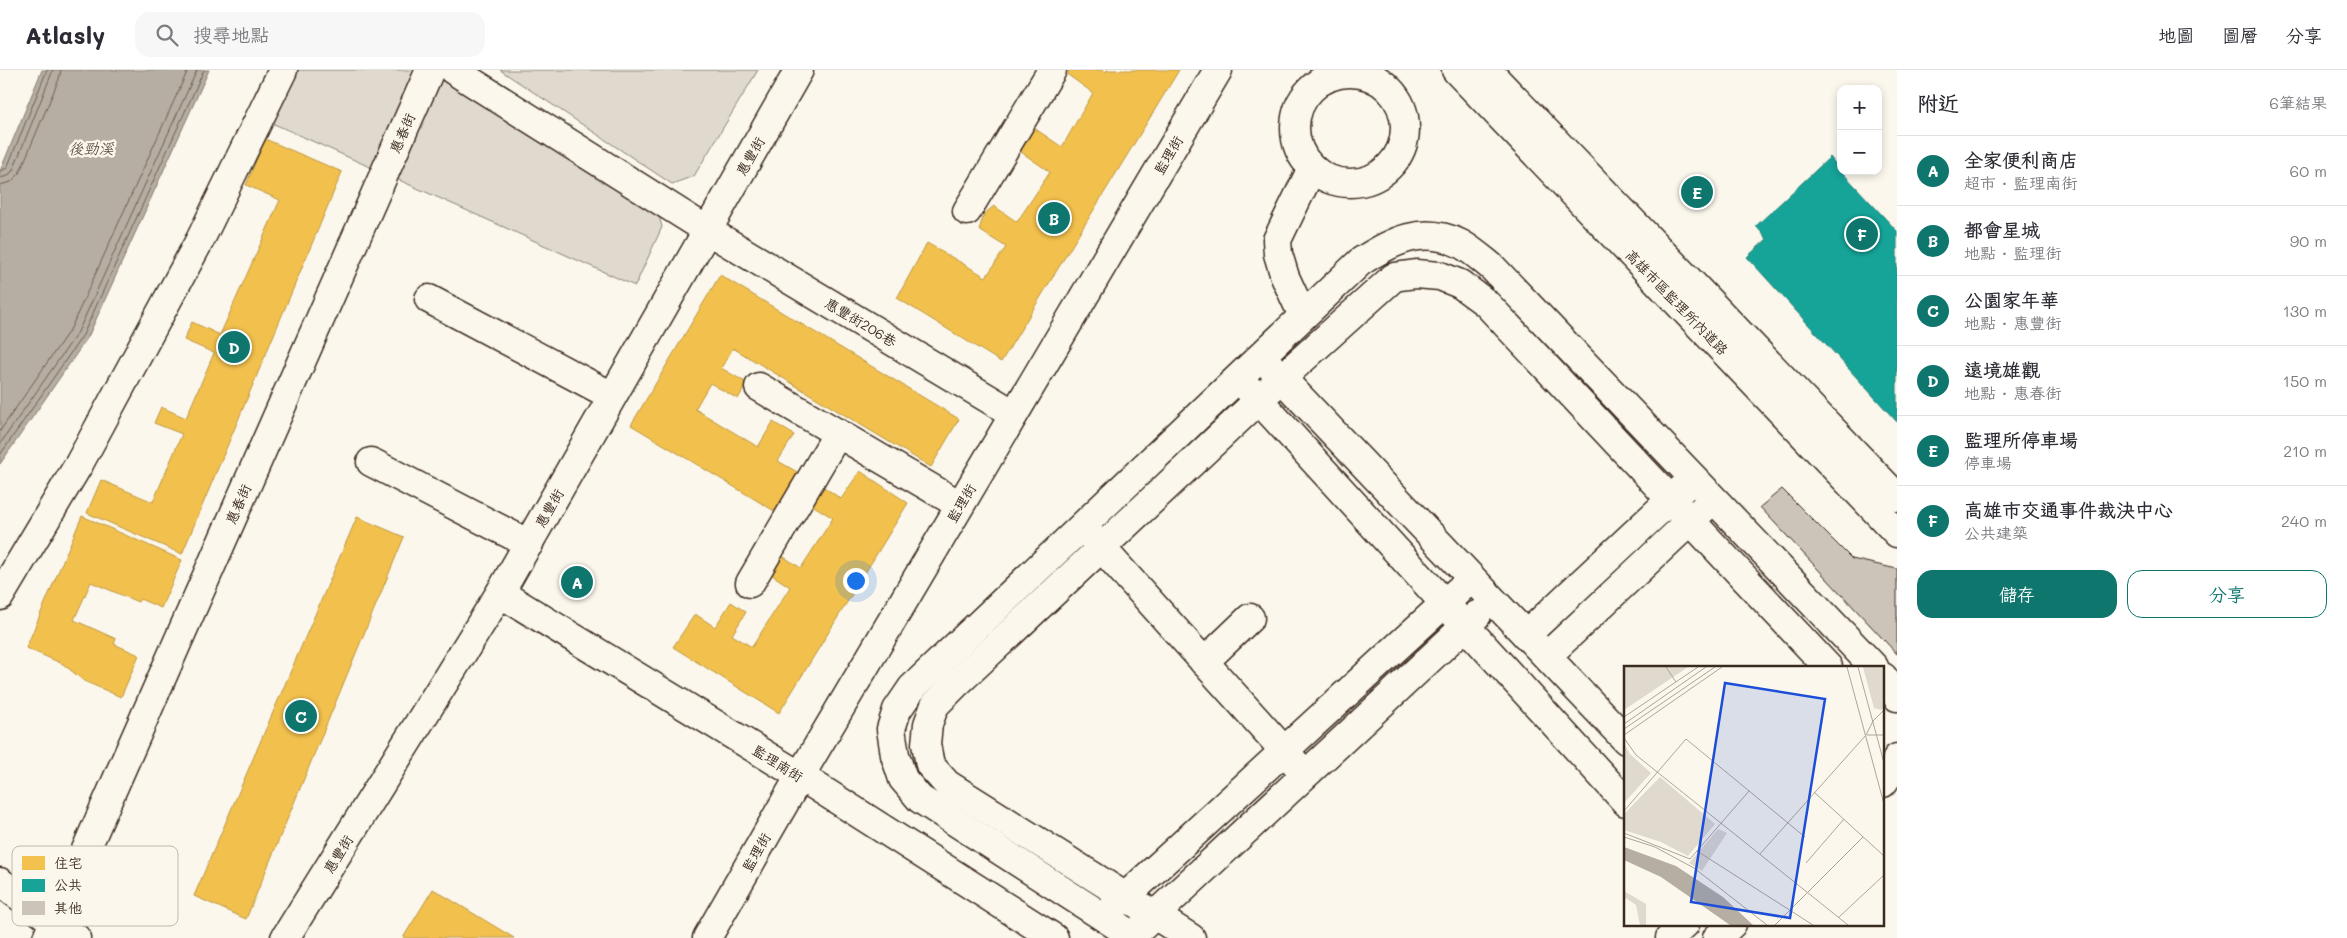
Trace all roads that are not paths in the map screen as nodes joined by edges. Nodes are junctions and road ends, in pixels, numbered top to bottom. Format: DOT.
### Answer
graph roads {
  1 [pos="284,70"];
  2 [pos="430,70"];
  3 [pos="453,70"];
  4 [pos="799,70"];
  5 [pos="1052,70"];
  6 [pos="1218,70"];
  7 [pos="1456,70"];
  8 [pos="1470,70"];
  9 [pos="1487,70"];
  10 [pos="1390,76"];
  11 [pos="1312,168"];
  12 [pos="967,211"];
  13 [pos="707,230"];
  14 [pos="429,299"];
  15 [pos="1303,316"];
  16 [pos="1261,356"];
  17 [pos="1238,378"];
  18 [pos="1282,378"];
  19 [pos="760,386"];
  20 [pos="612,396"];
  21 [pos="1258,400"];
  22 [pos="1014,414"];
  23 [pos="838,433"];
  24 [pos="371,462"];
  25 [pos="1694,478"];
  26 [pos="1897,497"];
  27 [pos="1714,499"];
  28 [pos="1670,500"];
  29 [pos="960,505"];
  30 [pos="1897,515"];
  31 [pos="1690,521"];
  32 [pos="1082,527"];
  33 [pos="1897,533"];
  34 [pos="529,544"];
  35 [pos="1101,548"];
  36 [pos="1472,578"];
  37 [pos="750,582"];
  38 [pos="500,593"];
  39 [pos="0,596"];
  40 [pos="1493,600"];
  41 [pos="1444,603"];
  42 [pos="1250,618"];
  43 [pos="1465,626"];
  44 [pos="1526,636"];
  45 [pos="1547,656"];
  46 [pos="1204,662"];
  47 [pos="1827,666"];
  48 [pos="1873,666"];
  49 [pos="1884,678"];
  50 [pos="1897,697"];
  51 [pos="1624,738"];
  52 [pos="1284,751"];
  53 [pos="1897,758"];
  54 [pos="1306,774"];
  55 [pos="800,776"];
  56 [pos="1884,782"];
  57 [pos="1624,800"];
  58 [pos="87,846"];
  59 [pos="0,882"];
  60 [pos="1117,891"];
  61 [pos="12,894"];
  62 [pos="1155,915"];
  63 [pos="1104,917"];
  64 [pos="1683,926"];
  65 [pos="1730,926"];
  66 [pos="50,930"];
  67 [pos="1134,937"];
  68 [pos="76,938"];
  69 [pos="285,938"];
  70 [pos="707,938"];
  71 [pos="1054,938"];
  72 [pos="1191,938"];
  73 [pos="1670,938"];
  74 [pos="1717,938"];
  1 -- 39 [label="street"];
  2 -- 58 [label="street, 惠春街"];
  3 -- 13 [label="street, 惠豐街206巷"];
  4 -- 13 [label="street, 惠豐街"];
  5 -- 12 [label="street"];
  6 -- 22 [label="street, 監理街"];
  7 -- 33 [label="street, 高雄市區監理所內道路"];
  8 -- 30 [label="street, 高雄市區監理所內道路"];
  9 -- 26 [label="street, 高雄市區監理所內道路"];
  10 -- 11 [label="street"];
  10 -- 11 [label="street"];
  11 -- 15 [label="street"];
  13 -- 20 [label="street, 惠豐街"];
  13 -- 22 [label="street, 惠豐街206巷"];
  14 -- 20 [label="street"];
  15 -- 16 [label="street"];
  15 -- 25 [label="street"];
  16 -- 17 [label="street"];
  16 -- 18 [label="street"];
  17 -- 21 [label="street"];
  17 -- 32 [label="street"];
  18 -- 21 [label="street"];
  18 -- 28 [label="street"];
  18 -- 36 [label="street"];
  19 -- 23 [label="street"];
  20 -- 34 [label="street, 惠豐街"];
  21 -- 35 [label="street"];
  21 -- 41 [label="street"];
  22 -- 29 [label="street, 監理街"];
  23 -- 29 [label="street"];
  23 -- 37 [label="street"];
  24 -- 34 [label="street"];
  25 -- 27 [label="street"];
  25 -- 28 [label="street"];
  27 -- 31 [label="street"];
  27 -- 48 [label="street"];
  28 -- 31 [label="street"];
  28 -- 44 [label="street"];
  29 -- 55 [label="street, 監理街"];
  31 -- 45 [label="street"];
  31 -- 47 [label="street"];
  32 -- 35 [label="street"];
  32 -- 63 [label="street"];
  34 -- 38 [label="street, 惠豐街"];
  35 -- 46 [label="street"];
  35 -- 60 [label="street"];
  36 -- 40 [label="street"];
  36 -- 41 [label="street"];
  38 -- 55 [label="street, 監理南街"];
  38 -- 69 [label="street, 惠豐街"];
  40 -- 43 [label="street"];
  40 -- 44 [label="street"];
  41 -- 43 [label="street"];
  41 -- 52 [label="street"];
  42 -- 46 [label="street"];
  43 -- 54 [label="street"];
  43 -- 57 [label="street"];
  44 -- 45 [label="street"];
  45 -- 51 [label="street"];
  46 -- 52 [label="street"];
  49 -- 50 [label="street"];
  52 -- 54 [label="street"];
  52 -- 60 [label="street"];
  53 -- 56 [label="street"];
  54 -- 62 [label="street"];
  55 -- 70 [label="street, 監理街"];
  55 -- 71 [label="street, 監理南街"];
  59 -- 61 [label="street"];
  60 -- 62 [label="street"];
  60 -- 63 [label="street"];
  62 -- 67 [label="street"];
  62 -- 72 [label="street"];
  63 -- 67 [label="street"];
  64 -- 73 [label="street"];
  65 -- 74 [label="street"];
  66 -- 68 [label="street"];
}
